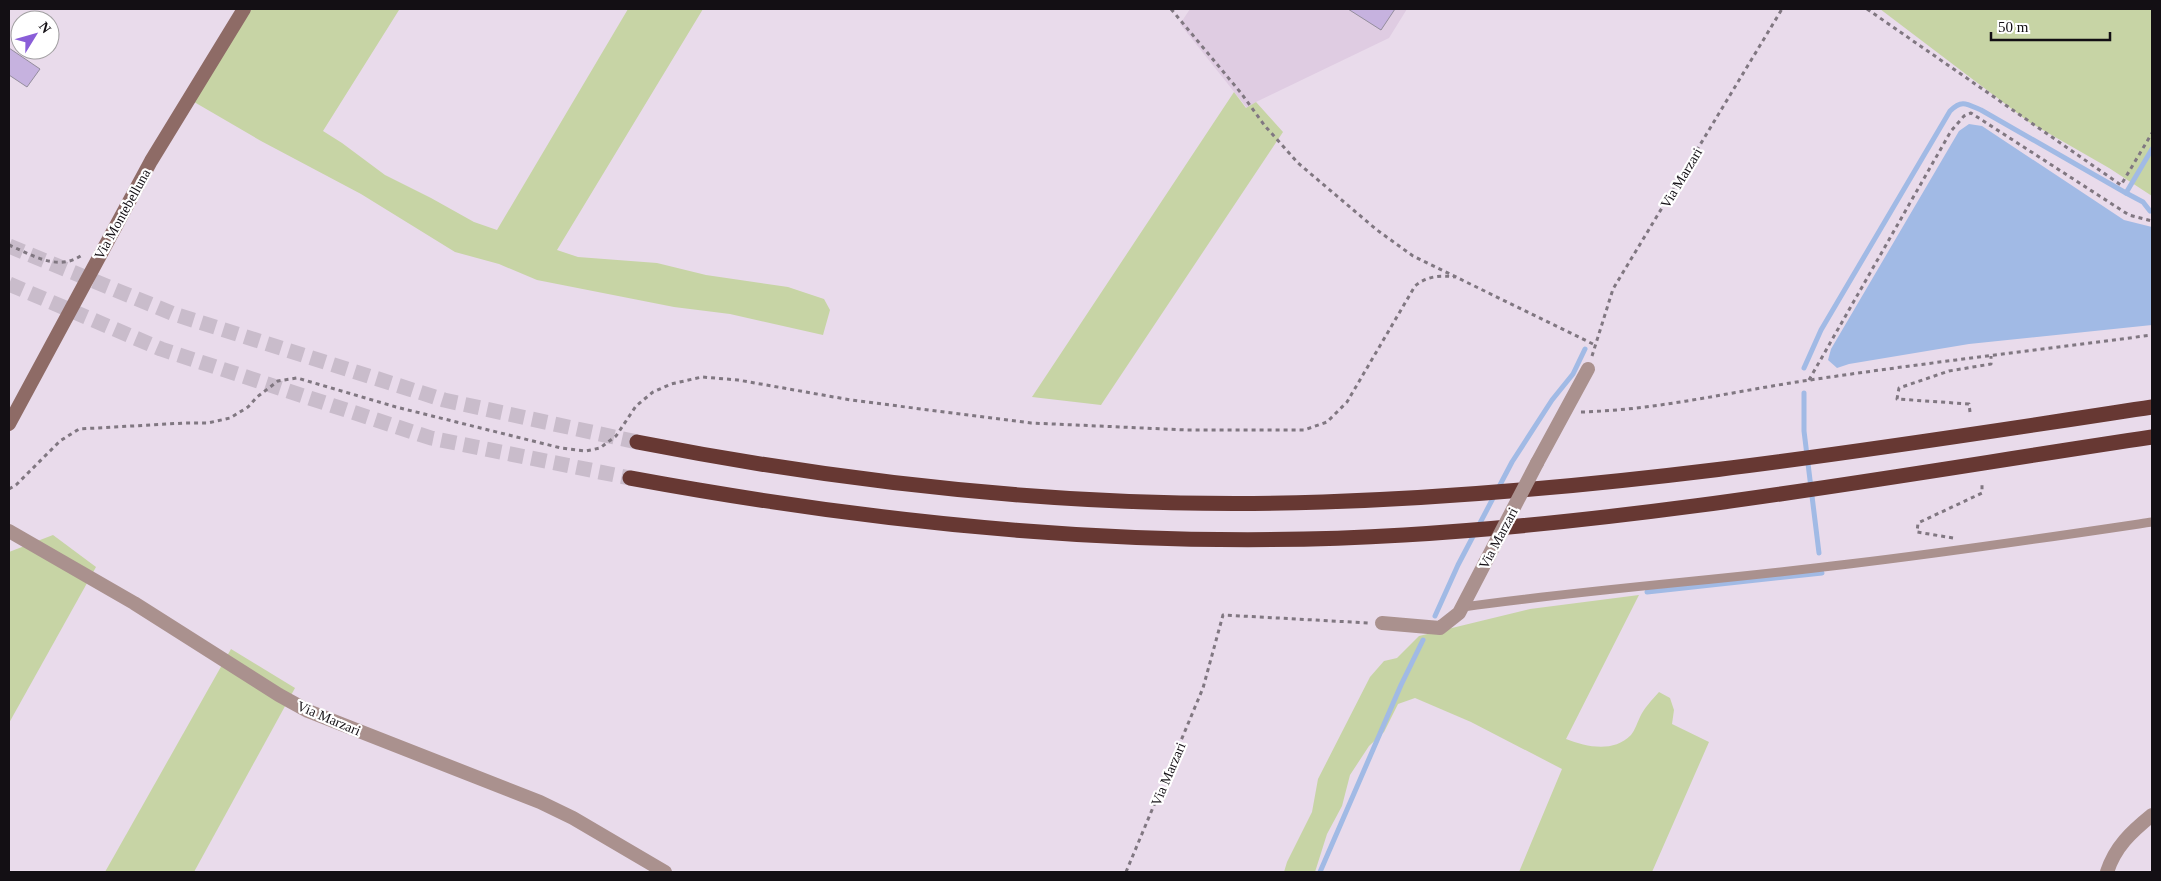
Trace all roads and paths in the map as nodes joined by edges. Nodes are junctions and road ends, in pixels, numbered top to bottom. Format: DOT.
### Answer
graph roads {
  1 [pos="244,9"];
  2 [pos="1171,9"];
  3 [pos="1782,9"];
  4 [pos="1867,9"];
  5 [pos="2152,133"];
  6 [pos="2152,221"];
  7 [pos="9,244"];
  8 [pos="86,253"];
  9 [pos="1455,276"];
  10 [pos="2152,335"];
  11 [pos="1595,345"];
  12 [pos="1991,356"];
  13 [pos="1588,369"];
  14 [pos="1809,380"];
  15 [pos="2152,407"];
  16 [pos="1566,412"];
  17 [pos="1970,412"];
  18 [pos="9,424"];
  19 [pos="2152,437"];
  20 [pos="637,442"];
  21 [pos="630,478"];
  22 [pos="1982,482"];
  23 [pos="9,489"];
  24 [pos="2152,522"];
  25 [pos="9,531"];
  26 [pos="1978,548"];
  27 [pos="1463,606"];
  28 [pos="1382,623"];
  29 [pos="2152,816"];
  30 [pos="665,872"];
  31 [pos="1126,872"];
  32 [pos="2106,872"];
  1 -- 18 [label="main road, Via Montebelluna"];
  2 -- 9 [label="path"];
  3 -- 11 [label="path, Via Marzari"];
  4 -- 5 [label="path"];
  6 -- 14 [label="path"];
  7 -- 8 [label="path"];
  9 -- 11 [label="path"];
  9 -- 23 [label="path"];
  10 -- 12 [label="path"];
  11 -- 13 [label="path, Via Marzari"];
  12 -- 14 [label="path"];
  12 -- 17 [label="path"];
  13 -- 16 [label="street, Via Marzari"];
  14 -- 16 [label="path"];
  15 -- 20 [label="highway"];
  16 -- 27 [label="street, Via Marzari, bridge"];
  19 -- 21 [label="highway"];
  22 -- 26 [label="path"];
  24 -- 26 [label="lane"];
  25 -- 30 [label="street, Via Marzari"];
  26 -- 27 [label="lane"];
  27 -- 28 [label="street, Via Marzari"];
  28 -- 31 [label="path, Via Marzari"];
  29 -- 32 [label="street"];
}
